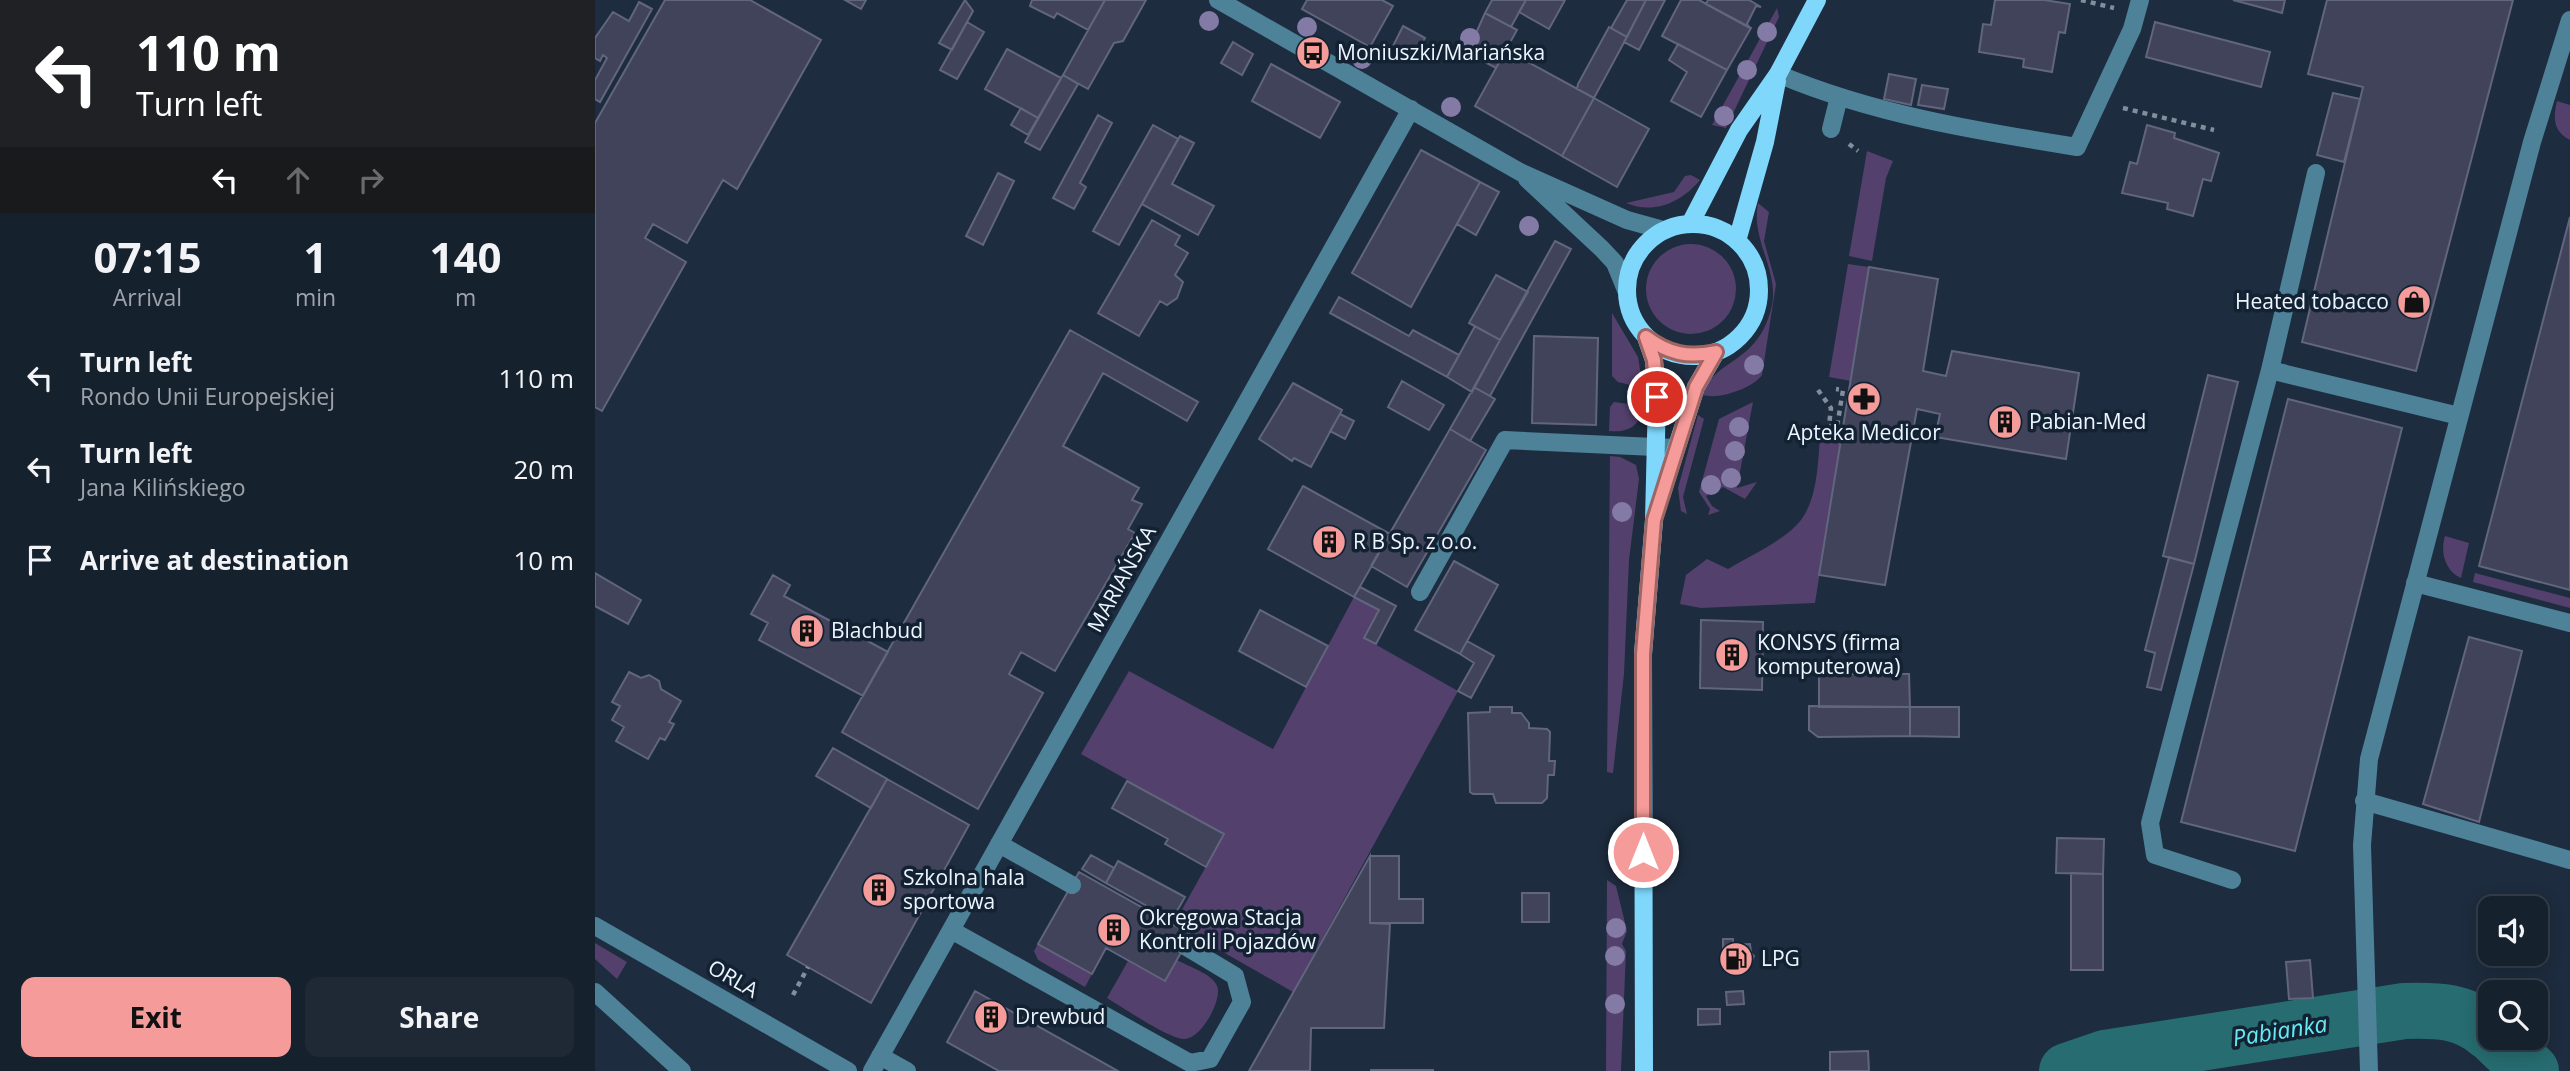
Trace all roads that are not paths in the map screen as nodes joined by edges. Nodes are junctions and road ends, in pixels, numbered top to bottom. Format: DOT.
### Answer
graph roads {
  1 [pos="1218,0"];
  2 [pos="1817,0"];
  3 [pos="2138,7"];
  4 [pos="2570,20"];
  5 [pos="1778,74"];
  6 [pos="1839,97"];
  7 [pos="1411,109"];
  8 [pos="1831,129"];
  9 [pos="1520,172"];
  10 [pos="2316,173"];
  11 [pos="1690,223"];
  12 [pos="1663,230"];
  13 [pos="1737,241"];
  14 [pos="1626,290"];
  15 [pos="1646,337"];
  16 [pos="1716,352"];
  17 [pos="2270,370"];
  18 [pos="2459,416"];
  19 [pos="1656,445"];
  20 [pos="1676,448"];
  21 [pos="1654,520"];
  22 [pos="2415,583"];
  23 [pos="1420,592"];
  24 [pos="2570,623"];
  25 [pos="2364,801"];
  26 [pos="999,844"];
  27 [pos="2570,860"];
  28 [pos="2232,880"];
  29 [pos="1072,885"];
  30 [pos="595,926"];
  31 [pos="951,930"];
  32 [pos="1185,946"];
  33 [pos="595,992"];
  34 [pos="876,1063"];
  35 [pos="680,1071"];
  36 [pos="848,1071"];
  37 [pos="907,1071"];
  38 [pos="1644,1071"];
  39 [pos="2369,1071"];
  1 -- 7 [label="street"];
  2 -- 5 [label="main road"];
  3 -- 6 [label="street"];
  4 -- 18 [label="street"];
  5 -- 6 [label="street"];
  5 -- 11 [label="main road"];
  5 -- 13 [label="main road"];
  6 -- 8 [label="street"];
  7 -- 9 [label="street"];
  7 -- 26 [label="street, MARIAŃSKA"];
  9 -- 12 [label="street"];
  9 -- 14 [label="street"];
  10 -- 17 [label="street"];
  11 -- 12 [label="main road"];
  11 -- 13 [label="main road"];
  12 -- 14 [label="main road"];
  13 -- 16 [label="main road"];
  14 -- 15 [label="main road"];
  15 -- 16 [label="main road"];
  15 -- 19 [label="main road"];
  16 -- 20 [label="main road"];
  17 -- 18 [label="street"];
  17 -- 28 [label="street"];
  18 -- 22 [label="street"];
  19 -- 20 [label="street"];
  19 -- 21 [label="main road"];
  19 -- 23 [label="street"];
  20 -- 21 [label="main road"];
  21 -- 38 [label="main road"];
  22 -- 24 [label="street"];
  22 -- 25 [label="street"];
  25 -- 27 [label="street"];
  25 -- 39 [label="street"];
  26 -- 29 [label="street"];
  26 -- 31 [label="street, MARIAŃSKA"];
  30 -- 36 [label="street, ORLA"];
  31 -- 32 [label="street"];
  31 -- 34 [label="street, MARIAŃSKA"];
  33 -- 35 [label="street"];
  34 -- 37 [label="street"];
}
